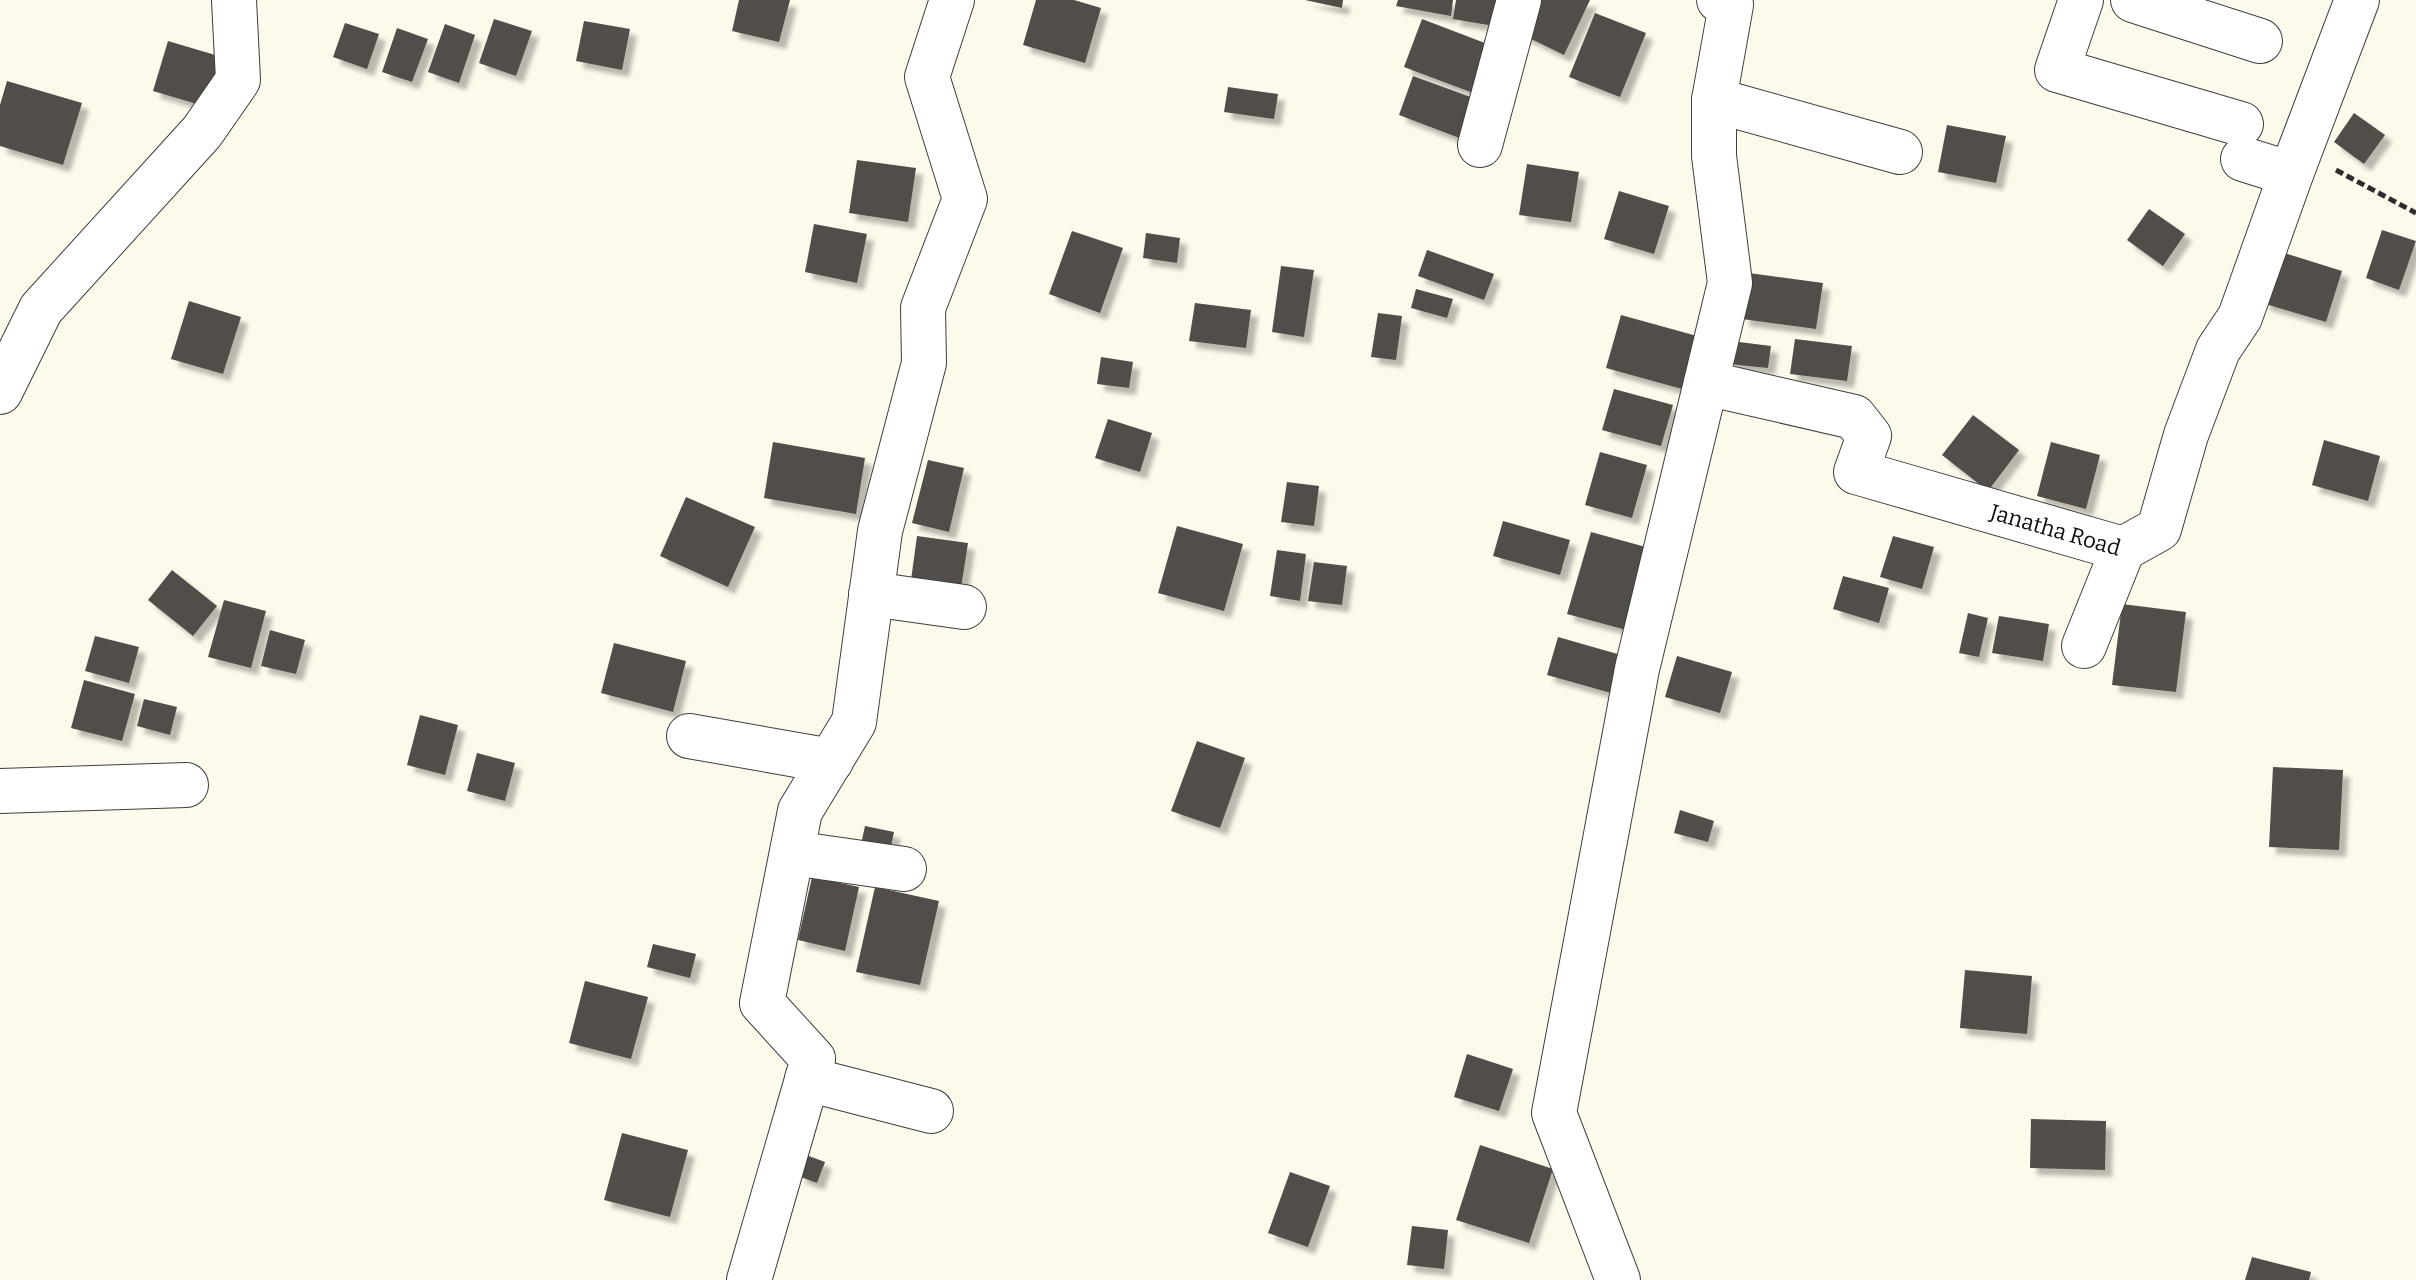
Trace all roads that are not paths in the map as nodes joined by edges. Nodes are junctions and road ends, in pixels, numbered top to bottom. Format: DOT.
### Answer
graph roads {
  1 [pos="234,0"];
  2 [pos="952,0"];
  3 [pos="1519,0"];
  4 [pos="2081,0"];
  5 [pos="2133,0"];
  6 [pos="2357,0"];
  7 [pos="1729,2"];
  8 [pos="2260,41"];
  9 [pos="1714,100"];
  10 [pos="1480,145"];
  11 [pos="1900,152"];
  12 [pos="2296,162"];
  13 [pos="1706,383"];
  14 [pos="0,392"];
  15 [pos="2123,549"];
  16 [pos="871,594"];
  17 [pos="964,607"];
  18 [pos="2084,646"];
  19 [pos="689,736"];
  20 [pos="831,761"];
  21 [pos="186,785"];
  22 [pos="0,791"];
  23 [pos="792,853"];
  24 [pos="904,869"];
  25 [pos="807,1079"];
  26 [pos="931,1111"];
  27 [pos="749,1280"];
  28 [pos="1618,1280"];
  1 -- 14 [label="street"];
  2 -- 16 [label="street"];
  3 -- 10 [label="street"];
  4 -- 12 [label="street"];
  5 -- 8 [label="street"];
  6 -- 12 [label="street, Janatha Road"];
  7 -- 9 [label="street"];
  9 -- 11 [label="street"];
  9 -- 13 [label="street"];
  12 -- 15 [label="street, Janatha Road"];
  13 -- 15 [label="street, Janatha Road"];
  13 -- 28 [label="street"];
  15 -- 18 [label="street"];
  16 -- 17 [label="street"];
  16 -- 20 [label="street"];
  19 -- 20 [label="street"];
  20 -- 23 [label="street"];
  21 -- 22 [label="street"];
  23 -- 24 [label="street"];
  23 -- 25 [label="street"];
  25 -- 26 [label="street"];
  25 -- 27 [label="street"];
}
